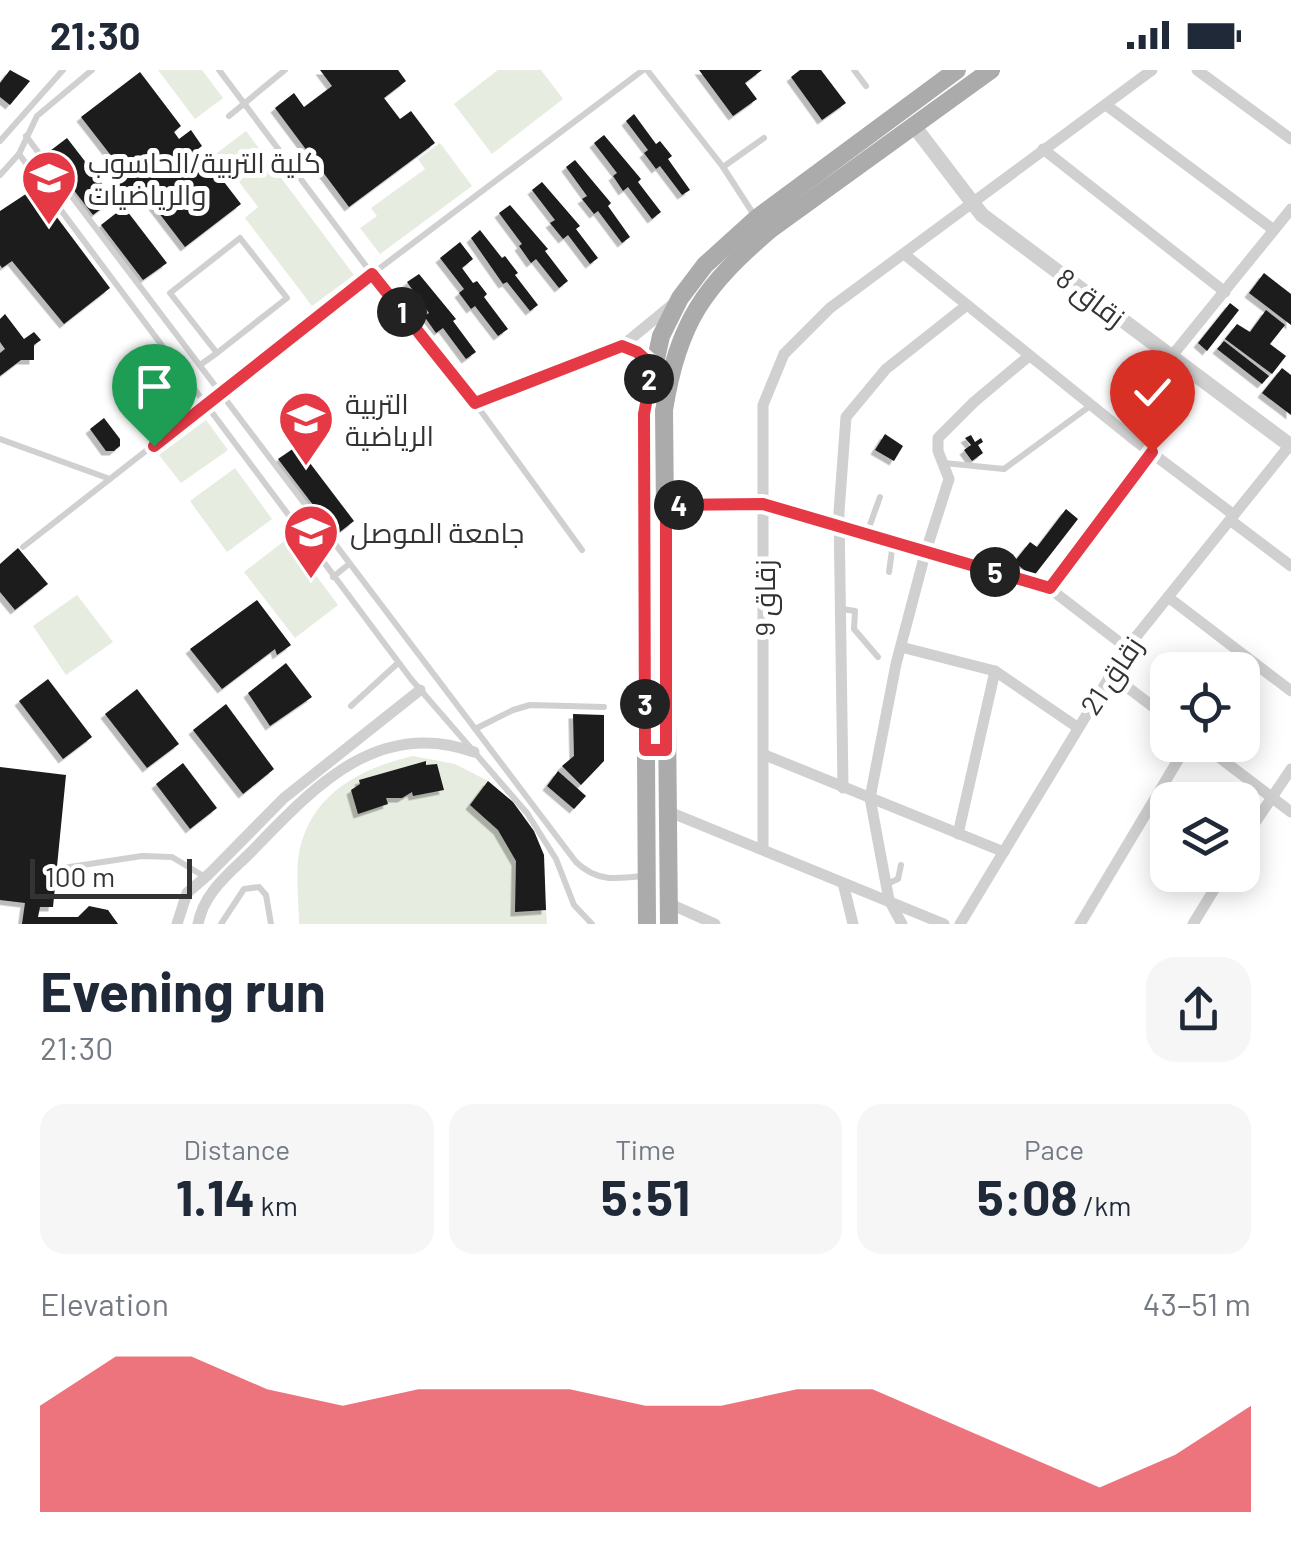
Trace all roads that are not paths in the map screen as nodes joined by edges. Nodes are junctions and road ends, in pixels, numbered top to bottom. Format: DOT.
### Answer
graph roads {
  1 [pos="63,70"];
  2 [pos="92,70"];
  3 [pos="219,70"];
  4 [pos="286,70"];
  5 [pos="645,70"];
  6 [pos="854,70"];
  7 [pos="957,70"];
  8 [pos="991,70"];
  9 [pos="1152,70"];
  10 [pos="1197,70"];
  11 [pos="866,86"];
  12 [pos="245,104"];
  13 [pos="1106,105"];
  14 [pos="229,116"];
  15 [pos="914,126"];
  16 [pos="26,136"];
  17 [pos="764,138"];
  18 [pos="1291,139"];
  19 [pos="0,140"];
  20 [pos="1043,149"];
  21 [pos="19,154"];
  22 [pos="723,167"];
  23 [pos="0,175"];
  24 [pos="971,201"];
  25 [pos="1291,209"];
  26 [pos="756,218"];
  27 [pos="1274,230"];
  28 [pos="904,254"];
  29 [pos="372,274"];
  30 [pos="1225,292"];
  31 [pos="680,298"];
  32 [pos="967,305"];
  33 [pos="622,346"];
  34 [pos="217,352"];
  35 [pos="1029,356"];
  36 [pos="1171,357"];
  37 [pos="200,365"];
  38 [pos="653,366"];
  39 [pos="1186,367"];
  40 [pos="222,393"];
  41 [pos="475,403"];
  42 [pos="1091,405"];
  43 [pos="204,406"];
  44 [pos="1132,438"];
  45 [pos="0,439"];
  46 [pos="1290,446"];
  47 [pos="1152,452"];
  48 [pos="944,464"];
  49 [pos="111,479"];
  50 [pos="880,497"];
  51 [pos="763,504"];
  52 [pos="666,505"];
  53 [pos="1232,517"];
  54 [pos="839,527"];
  55 [pos="866,534"];
  56 [pos="893,542"];
  57 [pos="23,546"];
  58 [pos="582,550"];
  59 [pos="926,551"];
  60 [pos="349,564"];
  61 [pos="1291,566"];
  62 [pos="888,572"];
  63 [pos="333,577"];
  64 [pos="1050,588"];
  65 [pos="1168,597"];
  66 [pos="840,609"];
  67 [pos="901,647"];
  68 [pos="1127,648"];
  69 [pos="878,657"];
  70 [pos="398,662"];
  71 [pos="995,671"];
  72 [pos="1110,674"];
  73 [pos="420,690"];
  74 [pos="1291,691"];
  75 [pos="1150,704"];
  76 [pos="351,706"];
  77 [pos="604,707"];
  78 [pos="1077,727"];
  79 [pos="475,730"];
  80 [pos="485,742"];
  81 [pos="645,750"];
  82 [pos="666,750"];
  83 [pos="474,752"];
  84 [pos="765,755"];
  85 [pos="1178,762"];
  86 [pos="1225,762"];
  87 [pos="1291,769"];
  88 [pos="843,788"];
  89 [pos="1270,796"];
  90 [pos="870,798"];
  91 [pos="666,810"];
  92 [pos="1260,812"];
  93 [pos="1291,812"];
  94 [pos="958,834"];
  95 [pos="763,848"];
  96 [pos="567,851"];
  97 [pos="1004,852"];
  98 [pos="556,860"];
  99 [pos="901,865"];
  100 [pos="63,868"];
  101 [pos="648,875"];
  102 [pos="206,877"];
  103 [pos="843,883"];
  104 [pos="886,884"];
  105 [pos="1213,892"];
  106 [pos="889,900"];
  107 [pos="668,903"];
  108 [pos="897,921"];
  109 [pos="177,924"];
  110 [pos="198,924"];
  111 [pos="221,924"];
  112 [pos="271,924"];
  113 [pos="592,924"];
  114 [pos="648,924"];
  115 [pos="669,924"];
  116 [pos="715,924"];
  117 [pos="853,924"];
  118 [pos="944,924"];
  119 [pos="960,924"];
  120 [pos="1080,924"];
  121 [pos="1193,924"];
  1 -- 19 [label="lane"];
  2 -- 16 [label="lane"];
  3 -- 12 [label="lane"];
  4 -- 12 [label="lane"];
  5 -- 22 [label="lane"];
  5 -- 29 [label="lane"];
  6 -- 11 [label="lane"];
  7 -- 26 [label="main road"];
  8 -- 15 [label="main road"];
  9 -- 13 [label="street, زقاق 9"];
  10 -- 18 [label="street"];
  12 -- 14 [label="lane"];
  12 -- 29 [label="lane"];
  13 -- 20 [label="street, زقاق 9"];
  13 -- 27 [label="street"];
  15 -- 24 [label="street, زقاق 8"];
  15 -- 52 [label="main road"];
  16 -- 21 [label="lane"];
  16 -- 37 [label="lane"];
  17 -- 22 [label="lane"];
  20 -- 24 [label="street, زقاق 9"];
  20 -- 30 [label="street"];
  21 -- 23 [label="lane"];
  21 -- 43 [label="lane"];
  22 -- 26 [label="lane"];
  24 -- 28 [label="street, زقاق 9"];
  24 -- 36 [label="street, زقاق 8"];
  25 -- 27 [label="street"];
  26 -- 31 [label="main road"];
  27 -- 30 [label="street"];
  28 -- 32 [label="street"];
  28 -- 51 [label="street, زقاق 9"];
  29 -- 40 [label="lane"];
  29 -- 41 [label="lane"];
  30 -- 36 [label="street"];
  31 -- 33 [label="street"];
  31 -- 38 [label="main road"];
  32 -- 35 [label="street"];
  32 -- 54 [label="street"];
  33 -- 38 [label="street"];
  33 -- 41 [label="lane"];
  34 -- 34 [label="lane"];
  34 -- 37 [label="lane"];
  35 -- 42 [label="street"];
  35 -- 48 [label="street"];
  36 -- 39 [label="street, زقاق 8"];
  37 -- 40 [label="lane"];
  38 -- 81 [label="main road"];
  39 -- 44 [label="street"];
  39 -- 46 [label="street, زقاق 8"];
  40 -- 43 [label="lane"];
  40 -- 60 [label="lane"];
  41 -- 58 [label="lane"];
  42 -- 44 [label="street"];
  42 -- 48 [label="lane"];
  43 -- 49 [label="lane"];
  43 -- 63 [label="lane"];
  44 -- 47 [label="street"];
  45 -- 49 [label="lane"];
  46 -- 53 [label="street, زقاق 21"];
  47 -- 53 [label="street"];
  47 -- 64 [label="street"];
  48 -- 59 [label="street"];
  49 -- 57 [label="lane"];
  50 -- 55 [label="lane"];
  51 -- 52 [label="street"];
  51 -- 54 [label="street"];
  51 -- 84 [label="street, زقاق 9"];
  52 -- 82 [label="main road"];
  53 -- 61 [label="street"];
  53 -- 65 [label="street, زقاق 21"];
  54 -- 55 [label="street"];
  54 -- 66 [label="street"];
  55 -- 56 [label="street"];
  56 -- 59 [label="street"];
  56 -- 62 [label="lane"];
  59 -- 64 [label="street"];
  59 -- 67 [label="street"];
  60 -- 63 [label="lane"];
  60 -- 79 [label="lane"];
  63 -- 70 [label="lane"];
  64 -- 68 [label="street"];
  65 -- 68 [label="street, زقاق 21"];
  65 -- 74 [label="street"];
  66 -- 69 [label="lane"];
  66 -- 88 [label="street"];
  67 -- 71 [label="street"];
  67 -- 90 [label="street"];
  68 -- 72 [label="street, زقاق 21"];
  70 -- 73 [label="lane"];
  70 -- 76 [label="lane"];
  71 -- 78 [label="street"];
  71 -- 94 [label="street"];
  72 -- 75 [label="street"];
  72 -- 78 [label="street, زقاق 21"];
  73 -- 83 [label="lane"];
  73 -- 102 [label="street"];
  77 -- 79 [label="lane"];
  78 -- 97 [label="street, زقاق 21"];
  79 -- 80 [label="lane"];
  80 -- 83 [label="lane"];
  80 -- 96 [label="lane"];
  81 -- 82 [label="main road"];
  81 -- 101 [label="main road"];
  82 -- 91 [label="main road"];
  83 -- 98 [label="lane"];
  83 -- 110 [label="street"];
  84 -- 88 [label="street"];
  84 -- 95 [label="street, زقاق 9"];
  85 -- 120 [label="street"];
  86 -- 89 [label="street"];
  87 -- 89 [label="street"];
  88 -- 90 [label="street"];
  89 -- 92 [label="street"];
  89 -- 93 [label="street"];
  90 -- 94 [label="street"];
  90 -- 104 [label="street"];
  91 -- 95 [label="street"];
  91 -- 107 [label="main road"];
  94 -- 97 [label="street"];
  95 -- 103 [label="street"];
  96 -- 98 [label="lane"];
  96 -- 101 [label="lane"];
  97 -- 119 [label="street, زقاق 21"];
  98 -- 113 [label="lane"];
  99 -- 104 [label="lane"];
  100 -- 102 [label="lane"];
  101 -- 114 [label="main road"];
  102 -- 109 [label="street"];
  103 -- 106 [label="street"];
  103 -- 117 [label="street"];
  104 -- 106 [label="street"];
  105 -- 121 [label="street"];
  106 -- 108 [label="street"];
  106 -- 118 [label="street"];
  107 -- 115 [label="main road"];
  107 -- 116 [label="street"];
  111 -- 112 [label="lane"];
}
